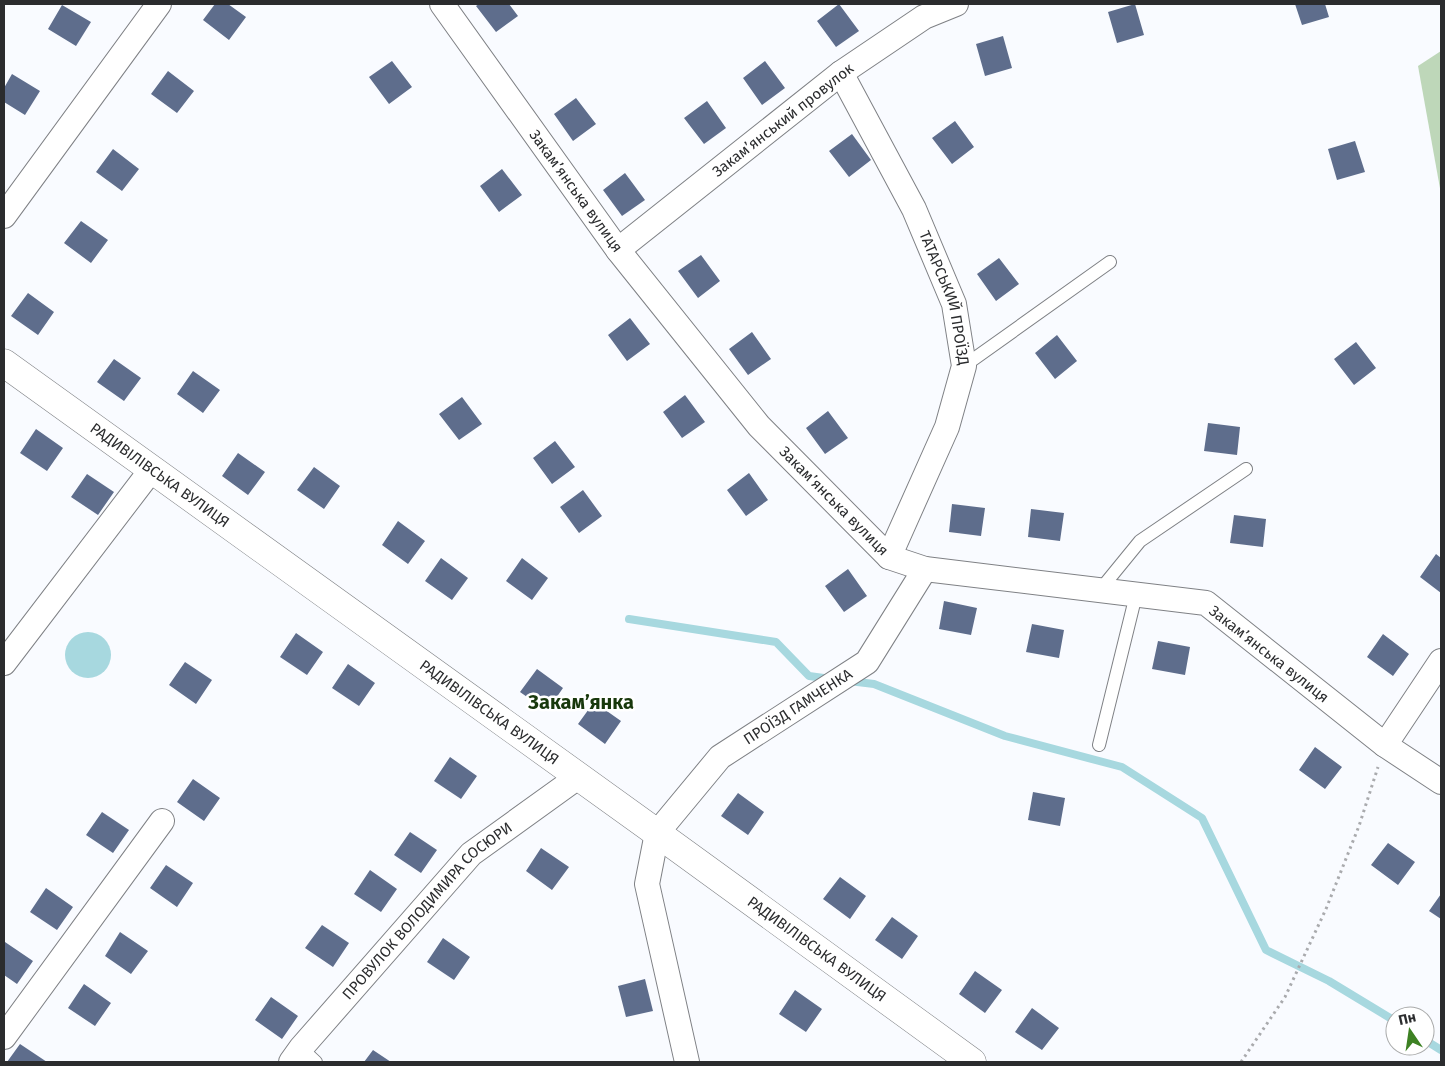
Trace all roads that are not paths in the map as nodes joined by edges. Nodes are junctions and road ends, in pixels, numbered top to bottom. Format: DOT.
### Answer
graph roads {
  1 [pos="159,4"];
  2 [pos="442,4"];
  3 [pos="956,4"];
  4 [pos="841,73"];
  5 [pos="4,216"];
  6 [pos="618,250"];
  7 [pos="1110,262"];
  8 [pos="4,363"];
  9 [pos="964,366"];
  10 [pos="152,469"];
  11 [pos="1246,469"];
  12 [pos="889,557"];
  13 [pos="925,569"];
  14 [pos="1100,590"];
  15 [pos="1136,595"];
  16 [pos="1441,660"];
  17 [pos="4,663"];
  18 [pos="1099,745"];
  19 [pos="1385,745"];
  20 [pos="578,777"];
  21 [pos="1441,782"];
  22 [pos="162,821"];
  23 [pos="657,833"];
  24 [pos="4,1037"];
  25 [pos="303,1057"];
  26 [pos="687,1062"];
  27 [pos="972,1062"];
  1 -- 5 [label="street"];
  2 -- 6 [label="street, Закамʼянська вулиця"];
  3 -- 4 [label="street, Закамʼянський провулок"];
  4 -- 6 [label="street, Закамʼянський провулок"];
  4 -- 9 [label="street, ТАТАРСЬКИЙ ПРОЇЗД"];
  6 -- 12 [label="street, Закамʼянська вулиця"];
  7 -- 9 [label="lane"];
  8 -- 10 [label="street, РАДИВІЛІВСЬКА ВУЛИЦЯ"];
  9 -- 12 [label="street, ТАТАРСЬКИЙ ПРОЇЗД"];
  10 -- 17 [label="street"];
  10 -- 20 [label="street, РАДИВІЛІВСЬКА ВУЛИЦЯ"];
  11 -- 14 [label="lane"];
  12 -- 13 [label="street, Закамʼянська вулиця"];
  13 -- 14 [label="street, Закамʼянська вулиця"];
  13 -- 23 [label="street, ПРОЇЗД ГАМЧЕНКА"];
  14 -- 15 [label="street, Закамʼянська вулиця"];
  15 -- 18 [label="lane"];
  15 -- 19 [label="street, Закамʼянська вулиця"];
  16 -- 19 [label="street"];
  19 -- 21 [label="street, Закамʼянська вулиця"];
  20 -- 23 [label="street, РАДИВІЛІВСЬКА ВУЛИЦЯ"];
  20 -- 25 [label="street, ПРОВУЛОК ВОЛОДИМИРА СОСЮРИ"];
  22 -- 24 [label="street"];
  23 -- 26 [label="street"];
  23 -- 27 [label="street, РАДИВІЛІВСЬКА ВУЛИЦЯ"];
}
